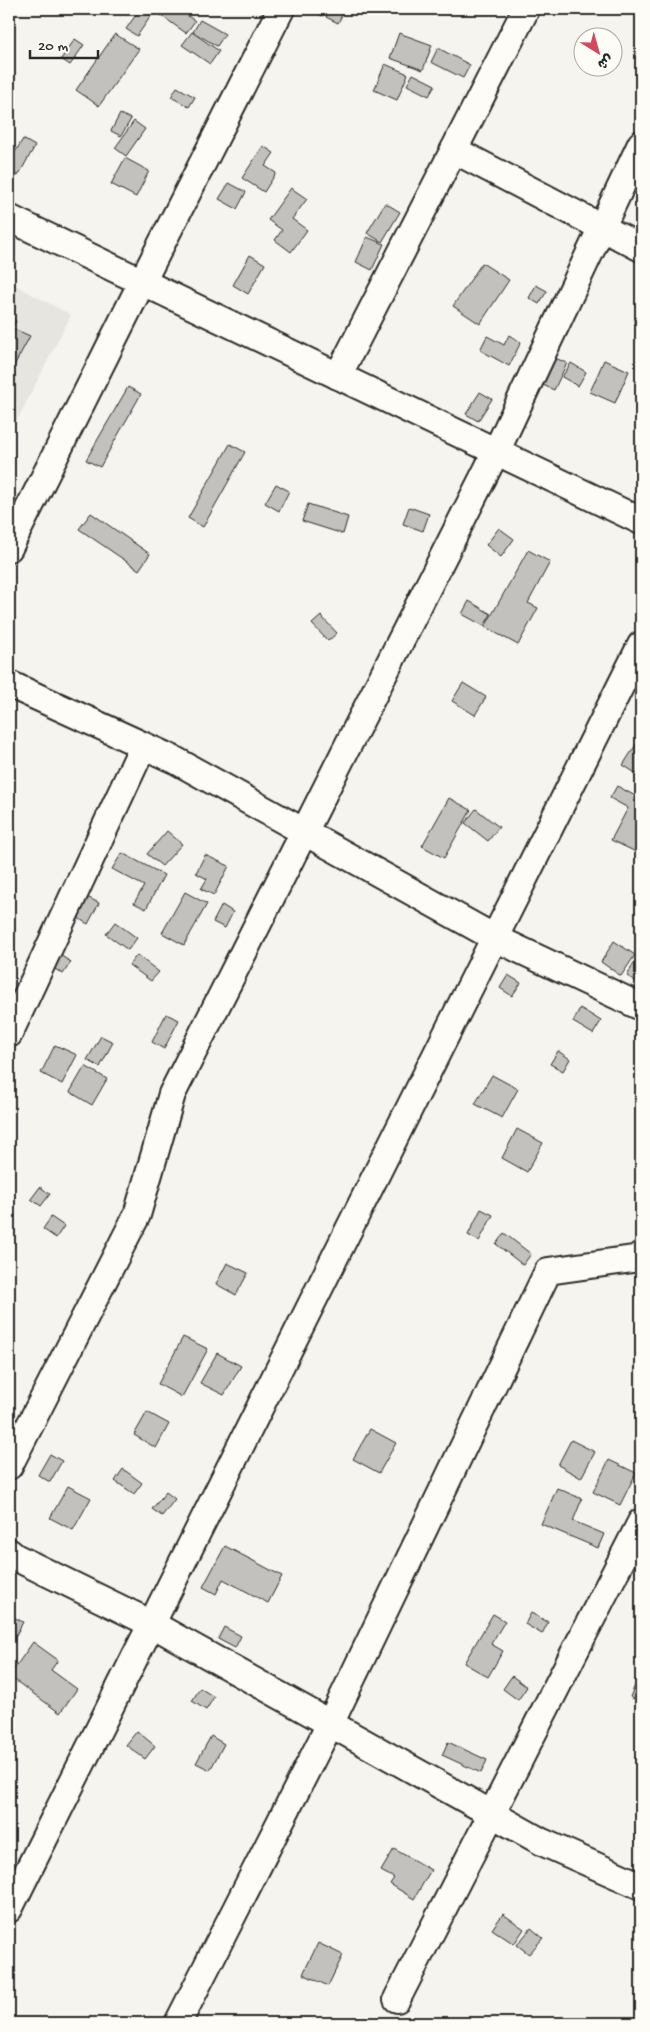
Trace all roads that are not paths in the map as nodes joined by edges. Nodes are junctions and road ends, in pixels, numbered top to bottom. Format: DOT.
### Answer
graph roads {
  1 [pos="281,9"];
  2 [pos="526,9"];
  3 [pos="641,144"];
  4 [pos="454,150"];
  5 [pos="9,218"];
  6 [pos="602,228"];
  7 [pos="641,248"];
  8 [pos="142,282"];
  9 [pos="338,376"];
  10 [pos="496,452"];
  11 [pos="641,522"];
  12 [pos="9,548"];
  13 [pos="641,645"];
  14 [pos="9,684"];
  15 [pos="143,746"];
  16 [pos="305,832"];
  17 [pos="495,938"];
  18 [pos="641,1007"];
  19 [pos="9,1034"];
  20 [pos="641,1255"];
  21 [pos="9,1466"];
  22 [pos="641,1522"];
  23 [pos="9,1552"];
  24 [pos="152,1624"];
  25 [pos="330,1724"];
  26 [pos="492,1814"];
  27 [pos="641,1886"];
  28 [pos="9,1909"];
  29 [pos="397,1999"];
  30 [pos="178,2023"];
  1 -- 8 [label="street"];
  2 -- 4 [label="street"];
  3 -- 6 [label="street"];
  4 -- 6 [label="street"];
  4 -- 9 [label="street"];
  5 -- 8 [label="street"];
  6 -- 7 [label="street"];
  6 -- 10 [label="street"];
  8 -- 9 [label="street"];
  8 -- 12 [label="street"];
  9 -- 10 [label="street"];
  10 -- 11 [label="street"];
  10 -- 16 [label="street"];
  13 -- 17 [label="street"];
  14 -- 15 [label="street"];
  15 -- 16 [label="street"];
  15 -- 19 [label="street"];
  16 -- 17 [label="street"];
  16 -- 21 [label="street"];
  17 -- 18 [label="street"];
  17 -- 24 [label="street"];
  20 -- 25 [label="street"];
  22 -- 26 [label="street"];
  23 -- 24 [label="street"];
  24 -- 25 [label="street"];
  24 -- 28 [label="street"];
  25 -- 26 [label="street"];
  25 -- 30 [label="street"];
  26 -- 27 [label="street"];
  26 -- 29 [label="street"];
}
